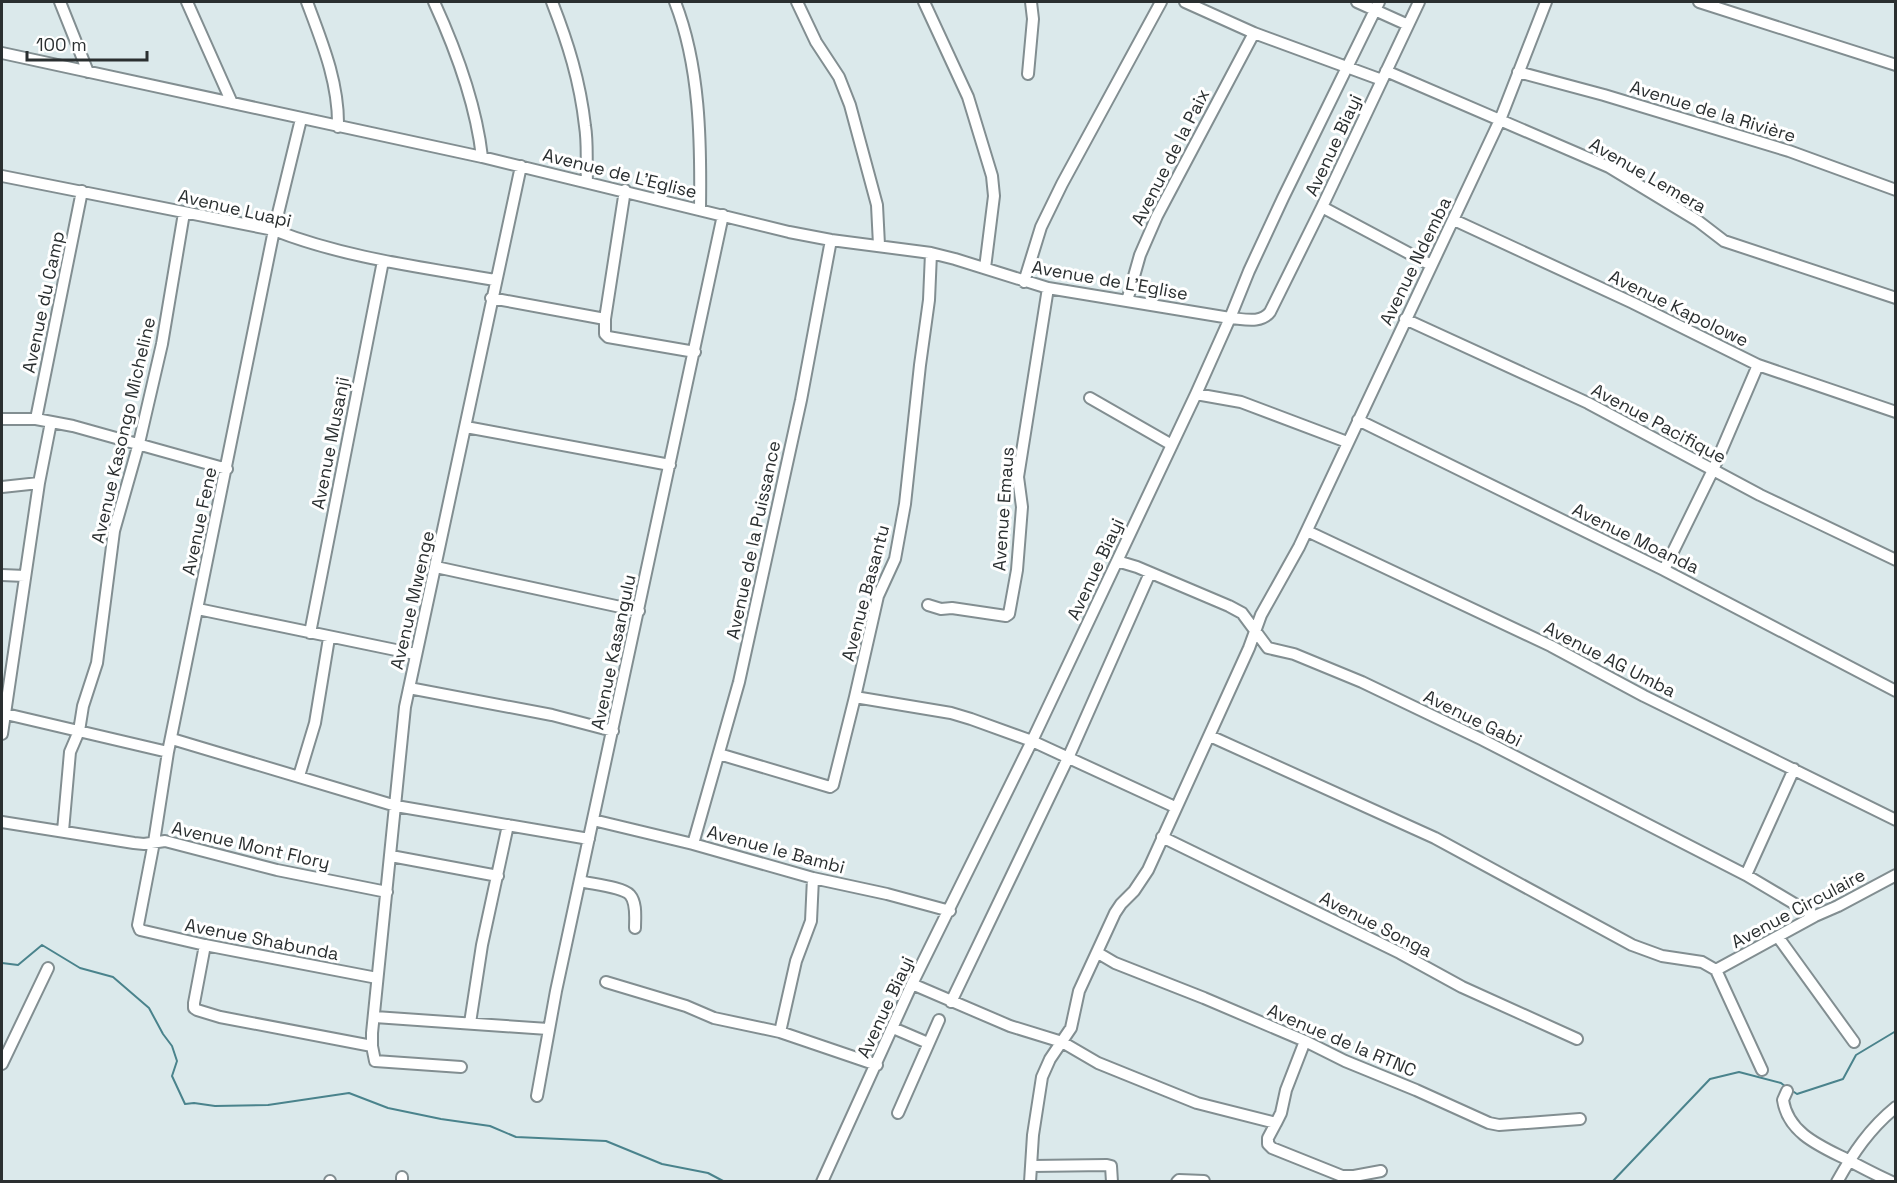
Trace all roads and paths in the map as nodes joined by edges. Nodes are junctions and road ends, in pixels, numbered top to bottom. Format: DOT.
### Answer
graph roads {
  1 [pos="60,2"];
  2 [pos="187,2"];
  3 [pos="307,2"];
  4 [pos="434,2"];
  5 [pos="552,2"];
  6 [pos="675,2"];
  7 [pos="797,2"];
  8 [pos="924,2"];
  9 [pos="1031,2"];
  10 [pos="1161,2"];
  11 [pos="1185,2"];
  12 [pos="1357,2"];
  13 [pos="1419,2"];
  14 [pos="1545,2"];
  15 [pos="1699,2"];
  16 [pos="1376,5"];
  17 [pos="1408,25"];
  18 [pos="1254,33"];
  19 [pos="2,53"];
  20 [pos="1896,65"];
  21 [pos="1347,67"];
  22 [pos="88,72"];
  23 [pos="1518,72"];
  24 [pos="1028,74"];
  25 [pos="1384,76"];
  26 [pos="232,103"];
  27 [pos="301,119"];
  28 [pos="1500,120"];
  29 [pos="338,127"];
  30 [pos="482,157"];
  31 [pos="521,166"];
  32 [pos="2,176"];
  33 [pos="587,181"];
  34 [pos="625,190"];
  35 [pos="1896,190"];
  36 [pos="82,191"];
  37 [pos="1322,207"];
  38 [pos="700,209"];
  39 [pos="184,213"];
  40 [pos="723,215"];
  41 [pos="1454,220"];
  42 [pos="274,230"];
  43 [pos="831,240"];
  44 [pos="879,246"];
  45 [pos="931,253"];
  46 [pos="383,261"];
  47 [pos="1431,265"];
  48 [pos="985,268"];
  49 [pos="495,280"];
  50 [pos="1024,282"];
  51 [pos="1048,288"];
  52 [pos="492,298"];
  53 [pos="1896,298"];
  54 [pos="1127,301"];
  55 [pos="1230,318"];
  56 [pos="605,319"];
  57 [pos="1405,319"];
  58 [pos="695,352"];
  59 [pos="1758,365"];
  60 [pos="1196,394"];
  61 [pos="1090,398"];
  62 [pos="1896,412"];
  63 [pos="2,419"];
  64 [pos="36,419"];
  65 [pos="1358,420"];
  66 [pos="51,422"];
  67 [pos="466,427"];
  68 [pos="1347,442"];
  69 [pos="139,443"];
  70 [pos="1172,445"];
  71 [pos="670,465"];
  72 [pos="227,469"];
  73 [pos="1713,470"];
  74 [pos="39,483"];
  75 [pos="2,487"];
  76 [pos="1307,531"];
  77 [pos="1895,557"];
  78 [pos="1117,561"];
  79 [pos="436,567"];
  80 [pos="1664,570"];
  81 [pos="1150,573"];
  82 [pos="2,575"];
  83 [pos="25,576"];
  84 [pos="928,605"];
  85 [pos="198,609"];
  86 [pos="639,611"];
  87 [pos="1254,630"];
  88 [pos="310,633"];
  89 [pos="329,638"];
  90 [pos="415,654"];
  91 [pos="7,673"];
  92 [pos="410,688"];
  93 [pos="1896,691"];
  94 [pos="855,697"];
  95 [pos="6,714"];
  96 [pos="79,731"];
  97 [pos="613,731"];
  98 [pos="2,734"];
  99 [pos="1210,736"];
  100 [pos="172,739"];
  101 [pos="1032,741"];
  102 [pos="168,752"];
  103 [pos="719,754"];
  104 [pos="1068,758"];
  105 [pos="1794,769"];
  106 [pos="299,776"];
  107 [pos="396,806"];
  108 [pos="1175,807"];
  109 [pos="593,820"];
  110 [pos="1896,820"];
  111 [pos="2,822"];
  112 [pos="508,825"];
  113 [pos="63,831"];
  114 [pos="1162,837"];
  115 [pos="589,839"];
  116 [pos="154,842"];
  117 [pos="693,844"];
  118 [pos="391,856"];
  119 [pos="1746,874"];
  120 [pos="1896,874"];
  121 [pos="498,876"];
  122 [pos="813,878"];
  123 [pos="580,881"];
  124 [pos="387,892"];
  125 [pos="950,911"];
  126 [pos="1815,915"];
  127 [pos="635,928"];
  128 [pos="140,930"];
  129 [pos="1778,937"];
  130 [pos="204,945"];
  131 [pos="1098,953"];
  132 [pos="48,968"];
  133 [pos="1716,970"];
  134 [pos="377,978"];
  135 [pos="606,982"];
  136 [pos="912,984"];
  137 [pos="951,1002"];
  138 [pos="375,1017"];
  139 [pos="939,1020"];
  140 [pos="470,1023"];
  141 [pos="548,1029"];
  142 [pos="893,1029"];
  143 [pos="780,1032"];
  144 [pos="1577,1039"];
  145 [pos="1305,1041"];
  146 [pos="1062,1042"];
  147 [pos="1854,1042"];
  148 [pos="928,1044"];
  149 [pos="372,1046"];
  150 [pos="2,1064"];
  151 [pos="877,1065"];
  152 [pos="461,1067"];
  153 [pos="1762,1070"];
  154 [pos="1787,1091"];
  155 [pos="537,1096"];
  156 [pos="1896,1107"];
  157 [pos="898,1113"];
  158 [pos="1580,1119"];
  159 [pos="1276,1123"];
  160 [pos="1848,1160"];
  161 [pos="1032,1166"];
  162 [pos="1381,1171"];
  163 [pos="1204,1181"];
  164 [pos="822,1182"];
  165 [pos="1030,1182"];
  166 [pos="1112,1182"];
  167 [pos="1177,1182"];
  168 [pos="1837,1182"];
  169 [pos="1892,1182"];
  1 -- 22 [label="street"];
  2 -- 26 [label="street"];
  3 -- 29 [label="street"];
  4 -- 30 [label="street"];
  5 -- 33 [label="street"];
  6 -- 38 [label="street"];
  7 -- 44 [label="street"];
  8 -- 48 [label="street"];
  9 -- 24 [label="street"];
  10 -- 50 [label="street"];
  11 -- 18 [label="street, Avenue Lemera"];
  12 -- 16 [label="street"];
  13 -- 17 [label="street, Avenue Biayi"];
  14 -- 23 [label="street, Avenue Ndemba"];
  15 -- 20 [label="street"];
  16 -- 17 [label="street"];
  16 -- 21 [label="street"];
  17 -- 25 [label="street, Avenue Biayi"];
  18 -- 21 [label="street, Avenue Lemera"];
  18 -- 54 [label="street, Avenue de la Paix"];
  19 -- 22 [label="street, Avenue de L'Eglise"];
  21 -- 25 [label="street, Avenue Lemera"];
  21 -- 55 [label="street"];
  22 -- 26 [label="street, Avenue de L'Eglise"];
  23 -- 28 [label="street, Avenue Ndemba"];
  23 -- 35 [label="street, Avenue de la Rivière"];
  25 -- 28 [label="street, Avenue Lemera"];
  25 -- 37 [label="street, Avenue Biayi"];
  26 -- 27 [label="street, Avenue de L'Eglise"];
  27 -- 29 [label="street, Avenue de L'Eglise"];
  27 -- 42 [label="street, Avenue Fene"];
  28 -- 41 [label="street, Avenue Ndemba"];
  28 -- 53 [label="street, Avenue Lemera"];
  29 -- 30 [label="street, Avenue de L'Eglise"];
  30 -- 31 [label="street, Avenue de L'Eglise"];
  31 -- 33 [label="street, Avenue de L'Eglise"];
  31 -- 49 [label="street, Avenue Mwenge"];
  32 -- 36 [label="street, Avenue Luapi"];
  33 -- 34 [label="street, Avenue de L'Eglise"];
  34 -- 38 [label="street, Avenue de L'Eglise"];
  34 -- 56 [label="street"];
  36 -- 39 [label="street, Avenue Luapi"];
  36 -- 64 [label="street, Avenue du Camp"];
  37 -- 47 [label="street"];
  37 -- 55 [label="street, Avenue Biayi"];
  38 -- 40 [label="street, Avenue de L'Eglise"];
  39 -- 42 [label="street, Avenue Luapi"];
  39 -- 69 [label="street, Avenue Kasongo Micheline"];
  40 -- 43 [label="street, Avenue de L'Eglise"];
  40 -- 58 [label="street, Avenue Kasangulu"];
  41 -- 47 [label="street, Avenue Ndemba"];
  41 -- 59 [label="street, Avenue Kapolowe"];
  42 -- 46 [label="street, Avenue Luapi"];
  42 -- 72 [label="street, Avenue Fene"];
  43 -- 44 [label="street, Avenue de L'Eglise"];
  43 -- 103 [label="street, Avenue de la Puissance"];
  44 -- 45 [label="street, Avenue de L'Eglise"];
  45 -- 48 [label="street, Avenue de L'Eglise"];
  45 -- 94 [label="street, Avenue Basantu"];
  46 -- 49 [label="street, Avenue Luapi"];
  46 -- 88 [label="street, Avenue Musanji"];
  47 -- 57 [label="street, Avenue Ndemba"];
  48 -- 50 [label="street, Avenue de L'Eglise"];
  49 -- 52 [label="street, Avenue Mwenge"];
  50 -- 51 [label="street, Avenue de L'Eglise"];
  51 -- 54 [label="street, Avenue de L'Eglise"];
  51 -- 84 [label="street, Avenue Emaus"];
  52 -- 56 [label="street"];
  52 -- 67 [label="street, Avenue Mwenge"];
  54 -- 55 [label="street, Avenue de L'Eglise"];
  55 -- 60 [label="street, Avenue Biayi"];
  56 -- 58 [label="street"];
  57 -- 65 [label="street, Avenue Ndemba"];
  57 -- 73 [label="street, Avenue Pacifique"];
  58 -- 71 [label="street, Avenue Kasangulu"];
  59 -- 62 [label="street, Avenue Kapolowe"];
  59 -- 73 [label="street"];
  60 -- 68 [label="street"];
  60 -- 70 [label="street, Avenue Biayi"];
  61 -- 70 [label="street"];
  63 -- 64 [label="street"];
  64 -- 66 [label="street"];
  65 -- 68 [label="street, Avenue Ndemba"];
  65 -- 80 [label="street, Avenue Moanda"];
  66 -- 69 [label="street"];
  66 -- 74 [label="street"];
  67 -- 71 [label="street"];
  67 -- 79 [label="street, Avenue Mwenge"];
  68 -- 76 [label="street, Avenue Ndemba"];
  69 -- 72 [label="street"];
  69 -- 96 [label="street, Avenue Kasongo Micheline"];
  70 -- 78 [label="street, Avenue Biayi"];
  71 -- 86 [label="street, Avenue Kasangulu"];
  72 -- 85 [label="street, Avenue Fene"];
  73 -- 77 [label="street, Avenue Pacifique"];
  73 -- 80 [label="street"];
  74 -- 75 [label="street"];
  74 -- 83 [label="street"];
  76 -- 87 [label="street, Avenue Ndemba"];
  76 -- 105 [label="street, Avenue AG Umba"];
  78 -- 81 [label="street, Avenue Gabi"];
  78 -- 101 [label="street, Avenue Biayi"];
  79 -- 86 [label="street"];
  79 -- 90 [label="street, Avenue Mwenge"];
  80 -- 93 [label="street, Avenue Moanda"];
  81 -- 87 [label="street, Avenue Gabi"];
  81 -- 104 [label="street"];
  82 -- 83 [label="street"];
  83 -- 91 [label="street"];
  85 -- 88 [label="street"];
  85 -- 100 [label="street, Avenue Fene"];
  86 -- 97 [label="street, Avenue Kasangulu"];
  87 -- 99 [label="street, Avenue Ndemba"];
  87 -- 119 [label="street, Avenue Gabi"];
  88 -- 89 [label="street"];
  89 -- 90 [label="street"];
  89 -- 106 [label="street"];
  90 -- 92 [label="street, Avenue Mwenge"];
  91 -- 95 [label="street"];
  92 -- 97 [label="street"];
  92 -- 107 [label="street, Avenue Mwenge"];
  94 -- 101 [label="street"];
  94 -- 103 [label="street, Avenue Basantu"];
  95 -- 96 [label="street"];
  95 -- 98 [label="street"];
  96 -- 102 [label="street"];
  96 -- 113 [label="street, Avenue Kasongo Micheline"];
  97 -- 109 [label="street, Avenue Kasangulu"];
  99 -- 108 [label="street, Avenue Ndemba"];
  99 -- 133 [label="street"];
  100 -- 102 [label="street, Avenue Fene"];
  100 -- 106 [label="street"];
  101 -- 104 [label="street"];
  101 -- 125 [label="street, Avenue Biayi"];
  102 -- 116 [label="street, Avenue Fene"];
  103 -- 117 [label="street, Avenue de la Puissance"];
  104 -- 108 [label="street"];
  104 -- 137 [label="street"];
  105 -- 110 [label="street, Avenue AG Umba"];
  105 -- 119 [label="street"];
  106 -- 107 [label="street"];
  107 -- 112 [label="street"];
  107 -- 118 [label="street, Avenue Mwenge"];
  108 -- 114 [label="street, Avenue Ndemba"];
  109 -- 115 [label="street, Avenue Kasangulu"];
  109 -- 117 [label="street, Avenue le Bambi"];
  111 -- 113 [label="street, Avenue Mont Flory"];
  112 -- 115 [label="street"];
  112 -- 121 [label="street"];
  113 -- 116 [label="street, Avenue Mont Flory"];
  114 -- 131 [label="street, Avenue Ndemba"];
  114 -- 144 [label="street, Avenue Songa"];
  115 -- 123 [label="street, Avenue Kasangulu"];
  116 -- 124 [label="street, Avenue Mont Flory"];
  116 -- 128 [label="street, Avenue Fene"];
  117 -- 122 [label="street, Avenue le Bambi"];
  118 -- 121 [label="street"];
  118 -- 124 [label="street, Avenue Mwenge"];
  119 -- 126 [label="street, Avenue Gabi"];
  120 -- 126 [label="street, Avenue Circulaire"];
  121 -- 140 [label="street"];
  122 -- 125 [label="street, Avenue le Bambi"];
  122 -- 143 [label="street"];
  123 -- 127 [label="street"];
  123 -- 141 [label="street, Avenue Kasangulu"];
  124 -- 134 [label="street, Avenue Mwenge"];
  125 -- 136 [label="street, Avenue Biayi"];
  126 -- 129 [label="street, Avenue Circulaire"];
  128 -- 130 [label="street, Avenue Shabunda"];
  129 -- 133 [label="street, Avenue Circulaire"];
  129 -- 147 [label="street"];
  130 -- 134 [label="street, Avenue Shabunda"];
  130 -- 149 [label="street"];
  131 -- 145 [label="street, Avenue de la RTNC"];
  131 -- 146 [label="street, Avenue Ndemba"];
  132 -- 150 [label="street"];
  133 -- 153 [label="street"];
  134 -- 138 [label="street, Avenue Mwenge"];
  135 -- 143 [label="street"];
  136 -- 137 [label="street"];
  136 -- 142 [label="street, Avenue Biayi"];
  137 -- 146 [label="street"];
  138 -- 140 [label="street"];
  138 -- 149 [label="street, Avenue Mwenge"];
  139 -- 148 [label="street"];
  140 -- 141 [label="street"];
  141 -- 155 [label="street, Avenue Kasangulu"];
  142 -- 148 [label="street"];
  142 -- 151 [label="street, Avenue Biayi"];
  143 -- 151 [label="street"];
  145 -- 158 [label="street, Avenue de la RTNC"];
  145 -- 159 [label="street"];
  146 -- 159 [label="street"];
  146 -- 161 [label="street, Avenue Ndemba"];
  148 -- 157 [label="street"];
  149 -- 152 [label="street"];
  151 -- 164 [label="street, Avenue Biayi"];
  154 -- 160 [label="street"];
  156 -- 160 [label="street"];
  159 -- 162 [label="street"];
  160 -- 168 [label="street"];
  160 -- 169 [label="street"];
  161 -- 165 [label="street, Avenue Ndemba"];
  161 -- 166 [label="street"];
  163 -- 167 [label="street"];
}
